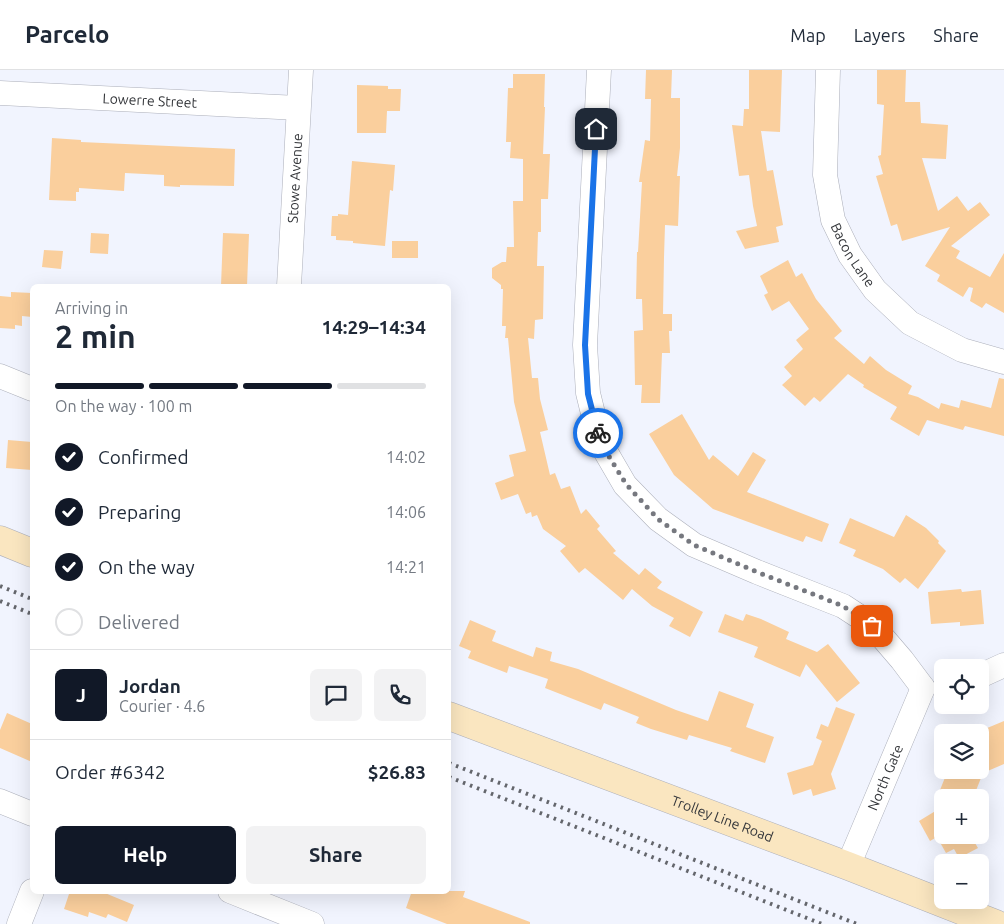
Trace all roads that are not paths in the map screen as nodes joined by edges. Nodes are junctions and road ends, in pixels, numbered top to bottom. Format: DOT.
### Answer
graph roads {
  1 [pos="300,70"];
  2 [pos="599,70"];
  3 [pos="828,70"];
  4 [pos="0,93"];
  5 [pos="298,108"];
  6 [pos="289,284"];
  7 [pos="1004,362"];
  8 [pos="0,376"];
  9 [pos="30,388"];
  10 [pos="0,540"];
  11 [pos="30,552"];
  12 [pos="1004,665"];
  13 [pos="989,672"];
  14 [pos="933,686"];
  15 [pos="451,717"];
  16 [pos="0,801"];
  17 [pos="30,813"];
  18 [pos="848,866"];
  19 [pos="31,894"];
  20 [pos="236,894"];
  21 [pos="287,919"];
  22 [pos="18,924"];
  23 [pos="312,924"];
  24 [pos="996,924"];
  1 -- 5 [label="street, Stowe Avenue"];
  2 -- 14 [label="street"];
  3 -- 7 [label="street, Bacon Lane"];
  4 -- 5 [label="street, Lowerre Street"];
  5 -- 6 [label="street, Stowe Avenue"];
  8 -- 9 [label="street"];
  10 -- 11 [label="main road"];
  12 -- 13 [label="street"];
  14 -- 18 [label="street, North Gate"];
  15 -- 18 [label="main road, Trolley Line Road"];
  16 -- 17 [label="street"];
  18 -- 24 [label="main road, Trolley Line Road"];
  19 -- 22 [label="street"];
  20 -- 21 [label="street"];
  21 -- 23 [label="street"];
}
